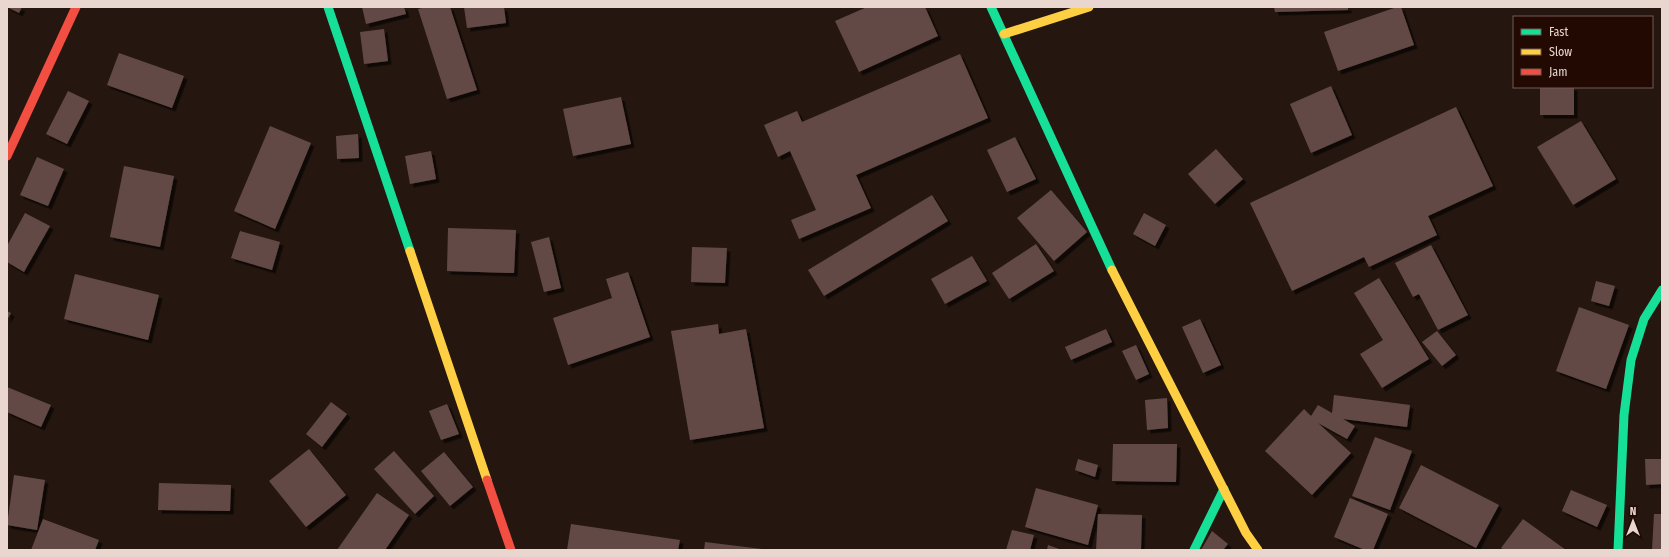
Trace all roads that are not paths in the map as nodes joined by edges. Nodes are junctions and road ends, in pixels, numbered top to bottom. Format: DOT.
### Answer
graph roads {
  1 [pos="76,7"];
  2 [pos="328,7"];
  3 [pos="991,7"];
  4 [pos="1089,7"];
  5 [pos="1004,34"];
  6 [pos="7,156"];
  7 [pos="1662,290"];
  8 [pos="1224,489"];
  9 [pos="511,550"];
  10 [pos="1194,550"];
  11 [pos="1258,550"];
  12 [pos="1618,550"];
  1 -- 6 [label="street"];
  2 -- 9 [label="street"];
  3 -- 5 [label="street"];
  4 -- 5 [label="street"];
  5 -- 8 [label="street"];
  7 -- 12 [label="street"];
  8 -- 10 [label="street"];
  8 -- 11 [label="street"];
}
